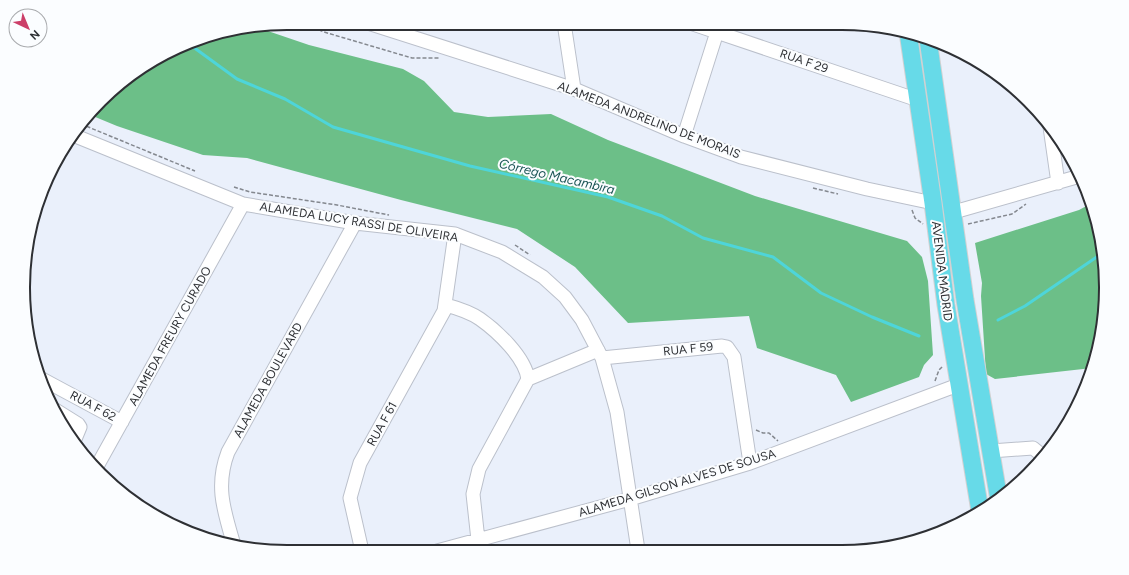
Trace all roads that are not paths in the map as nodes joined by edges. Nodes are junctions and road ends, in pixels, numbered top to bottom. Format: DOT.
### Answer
graph roads {
  1 [pos="390,30"];
  2 [pos="565,30"];
  3 [pos="712,30"];
  4 [pos="718,32"];
  5 [pos="909,39"];
  6 [pos="929,46"];
  7 [pos="574,89"];
  8 [pos="918,100"];
  9 [pos="684,136"];
  10 [pos="78,137"];
  11 [pos="1052,138"];
  12 [pos="1074,178"];
  13 [pos="1058,183"];
  14 [pos="933,203"];
  15 [pos="243,204"];
  16 [pos="954,212"];
  17 [pos="355,223"];
  18 [pos="455,234"];
  19 [pos="446,305"];
  20 [pos="600,354"];
  21 [pos="528,379"];
  22 [pos="49,383"];
  23 [pos="958,385"];
  24 [pos="64,415"];
  25 [pos="122,422"];
  26 [pos="76,435"];
  27 [pos="991,451"];
  28 [pos="1039,453"];
  29 [pos="99,463"];
  30 [pos="750,463"];
  31 [pos="998,492"];
  32 [pos="630,499"];
  33 [pos="979,506"];
  34 [pos="232,539"];
  35 [pos="478,540"];
  36 [pos="361,545"];
  37 [pos="459,545"];
  38 [pos="637,545"];
  1 -- 7 [label="street, ALAMEDA ANDRELINO DE MORAIS"];
  2 -- 7 [label="street"];
  3 -- 4 [label="street, RUA F 29"];
  4 -- 8 [label="street, RUA F 29"];
  4 -- 9 [label="street"];
  5 -- 8 [label="main road, AVENIDA MADRID"];
  6 -- 16 [label="main road, AVENIDA MADRID"];
  7 -- 9 [label="street, ALAMEDA ANDRELINO DE MORAIS"];
  8 -- 14 [label="main road, AVENIDA MADRID"];
  9 -- 14 [label="street, ALAMEDA ANDRELINO DE MORAIS"];
  10 -- 15 [label="street, ALAMEDA LUCY RASSI DE OLIVEIRA"];
  11 -- 13 [label="street"];
  12 -- 13 [label="street"];
  13 -- 16 [label="street"];
  14 -- 23 [label="main road, AVENIDA MADRID"];
  15 -- 17 [label="street, ALAMEDA LUCY RASSI DE OLIVEIRA"];
  15 -- 25 [label="street, ALAMEDA FREURY CURADO"];
  16 -- 27 [label="main road, AVENIDA MADRID"];
  17 -- 18 [label="street, ALAMEDA LUCY RASSI DE OLIVEIRA"];
  17 -- 34 [label="street, ALAMEDA BOULEVARD"];
  18 -- 19 [label="street, RUA F 61"];
  18 -- 20 [label="street, ALAMEDA LUCY RASSI DE OLIVEIRA"];
  19 -- 21 [label="street"];
  19 -- 36 [label="street, RUA F 61"];
  20 -- 21 [label="street"];
  20 -- 30 [label="street, RUA F 59"];
  20 -- 32 [label="street, ALAMEDA LUCY RASSI DE OLIVEIRA"];
  21 -- 35 [label="street"];
  22 -- 25 [label="street, RUA F 62"];
  23 -- 30 [label="street, ALAMEDA GILSON ALVES DE SOUSA"];
  23 -- 33 [label="main road, AVENIDA MADRID"];
  24 -- 26 [label="street"];
  25 -- 29 [label="street, ALAMEDA FREURY CURADO"];
  27 -- 28 [label="street"];
  27 -- 31 [label="main road, AVENIDA MADRID"];
  30 -- 32 [label="street, ALAMEDA GILSON ALVES DE SOUSA"];
  32 -- 35 [label="street, ALAMEDA GILSON ALVES DE SOUSA"];
  32 -- 38 [label="street, ALAMEDA LUCY RASSI DE OLIVEIRA"];
  35 -- 37 [label="street, ALAMEDA GILSON ALVES DE SOUSA"];
}
